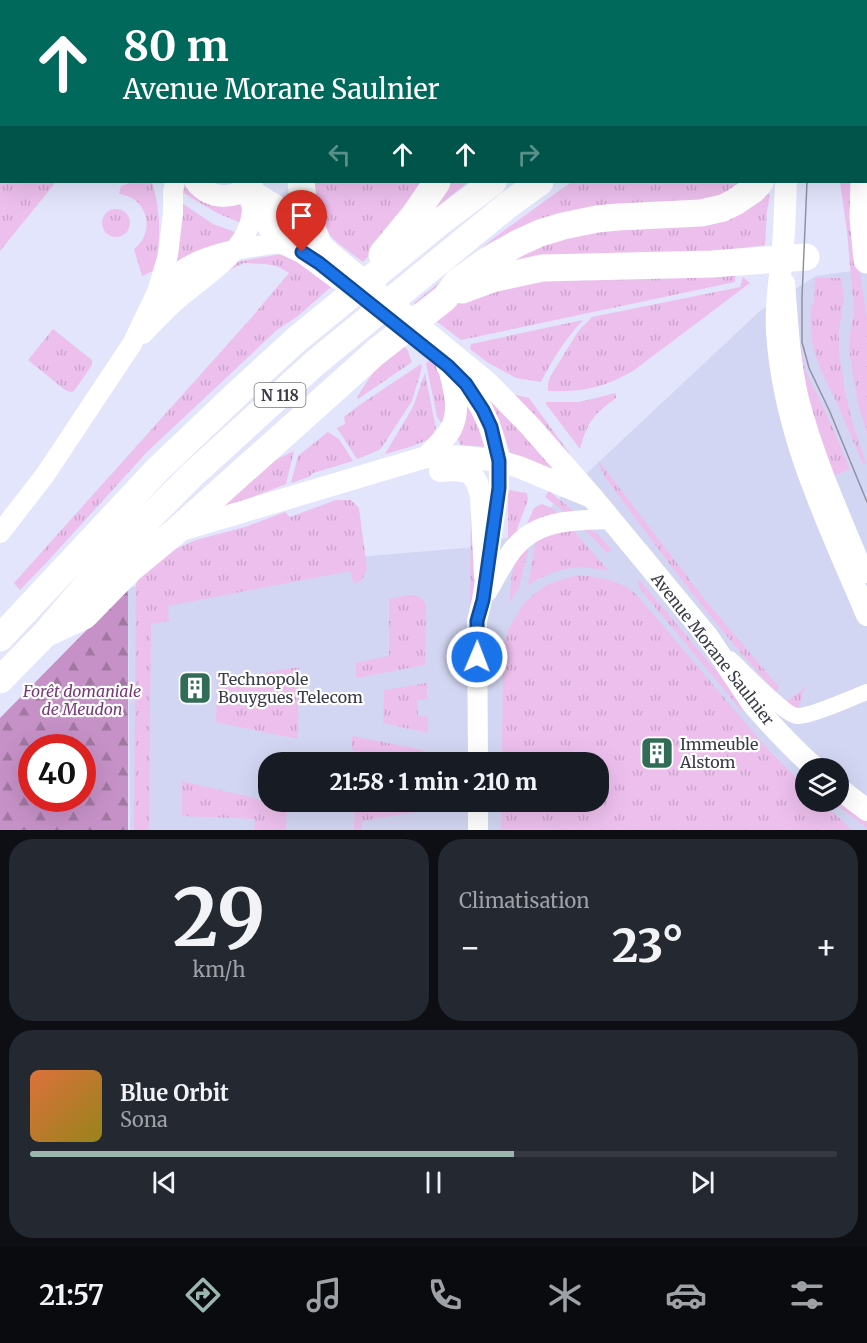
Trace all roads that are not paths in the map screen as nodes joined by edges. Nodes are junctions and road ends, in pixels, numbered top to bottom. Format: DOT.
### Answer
graph roads {
  1 [pos="175,183"];
  2 [pos="197,183"];
  3 [pos="301,183"];
  4 [pos="436,183"];
  5 [pos="492,183"];
  6 [pos="539,183"];
  7 [pos="759,183"];
  8 [pos="786,183"];
  9 [pos="864,183"];
  10 [pos="250,185"];
  11 [pos="282,243"];
  12 [pos="236,250"];
  13 [pos="322,253"];
  14 [pos="806,257"];
  15 [pos="867,260"];
  16 [pos="157,292"];
  17 [pos="445,298"];
  18 [pos="343,302"];
  19 [pos="783,312"];
  20 [pos="419,334"];
  21 [pos="132,344"];
  22 [pos="448,366"];
  23 [pos="426,458"];
  24 [pos="499,461"];
  25 [pos="349,481"];
  26 [pos="593,498"];
  27 [pos="610,519"];
  28 [pos="175,532"];
  29 [pos="0,533"];
  30 [pos="867,575"];
  31 [pos="485,576"];
  32 [pos="483,600"];
  33 [pos="867,615"];
  34 [pos="45,634"];
  35 [pos="708,637"];
  36 [pos="0,638"];
  37 [pos="0,680"];
  38 [pos="867,692"];
  39 [pos="478,752"];
  40 [pos="804,758"];
  41 [pos="849,796"];
  42 [pos="867,810"];
  43 [pos="478,812"];
  44 [pos="478,830"];
  1 -- 16 [label="street"];
  2 -- 10 [label="main road"];
  3 -- 13 [label="highway"];
  4 -- 18 [label="highway"];
  5 -- 18 [label="highway, N 118"];
  6 -- 34 [label="highway, N 118"];
  7 -- 17 [label="highway"];
  8 -- 19 [label="main road"];
  9 -- 15 [label="highway"];
  10 -- 11 [label="main road, Avenue Morane Saulnier"];
  10 -- 12 [label="street"];
  10 -- 13 [label="main road, Avenue Morane Saulnier"];
  11 -- 12 [label="street"];
  11 -- 13 [label="main road, Avenue Morane Saulnier"];
  12 -- 16 [label="street"];
  12 -- 21 [label="street"];
  13 -- 20 [label="main road, Avenue Morane Saulnier"];
  14 -- 17 [label="highway"];
  16 -- 21 [label="street"];
  17 -- 28 [label="highway"];
  18 -- 36 [label="highway, N 118"];
  19 -- 30 [label="street"];
  19 -- 33 [label="main road"];
  20 -- 22 [label="main road, Avenue Morane Saulnier"];
  20 -- 26 [label="main road, Avenue Morane Saulnier"];
  21 -- 29 [label="street"];
  22 -- 23 [label="main road"];
  22 -- 24 [label="main road, Avenue Morane Saulnier"];
  23 -- 24 [label="main road"];
  23 -- 25 [label="main road"];
  24 -- 26 [label="main road, Avenue Morane Saulnier"];
  24 -- 31 [label="street"];
  25 -- 28 [label="main road"];
  25 -- 31 [label="main road"];
  26 -- 27 [label="main road, Avenue Morane Saulnier"];
  27 -- 32 [label="street"];
  27 -- 35 [label="main road, Avenue Morane Saulnier"];
  28 -- 34 [label="highway"];
  31 -- 32 [label="street"];
  32 -- 39 [label="street"];
  34 -- 37 [label="highway, N 118"];
  35 -- 38 [label="street"];
  35 -- 40 [label="main road, Avenue Morane Saulnier"];
  41 -- 42 [label="main road"];
  43 -- 44 [label="street"];
}
